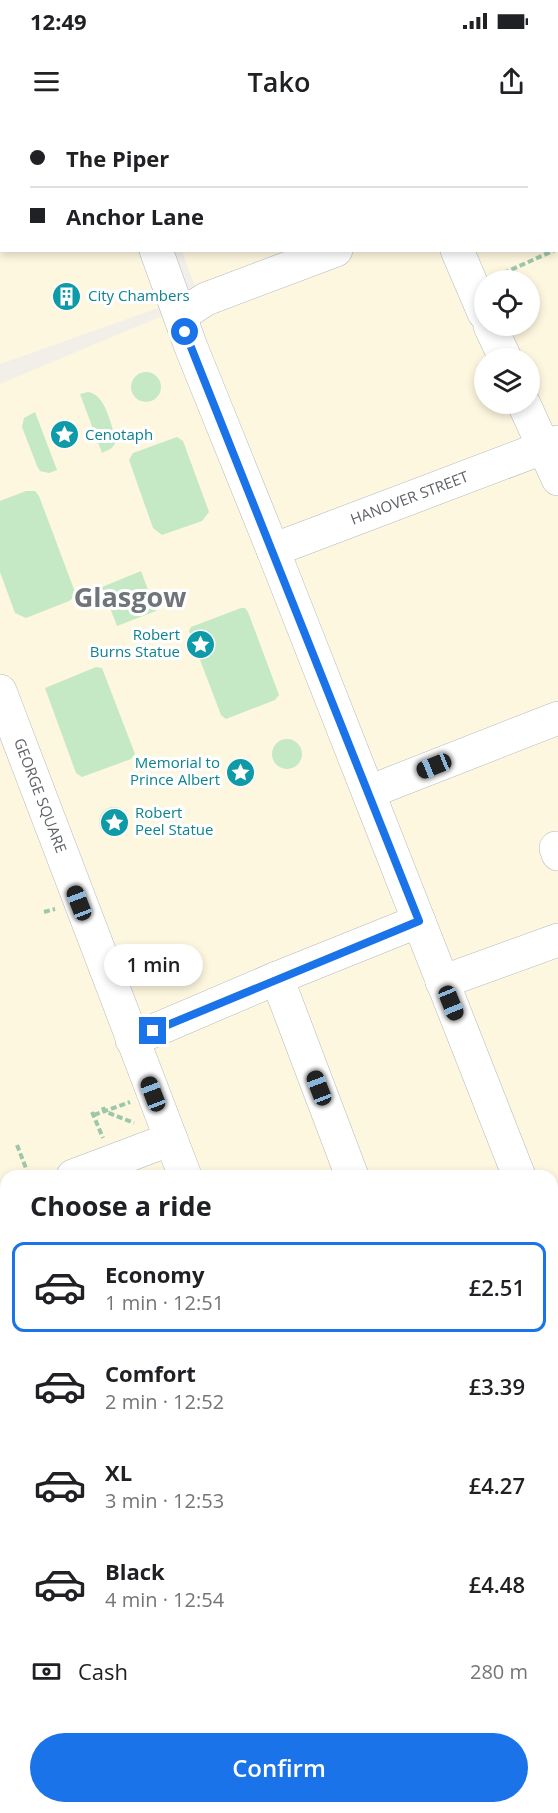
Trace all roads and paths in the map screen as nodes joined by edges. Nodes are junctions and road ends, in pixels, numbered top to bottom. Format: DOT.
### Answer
graph roads {
  1 [pos="157,252"];
  2 [pos="331,252"];
  3 [pos="458,252"];
  4 [pos="551,252"];
  5 [pos="509,270"];
  6 [pos="474,290"];
  7 [pos="180,316"];
  8 [pos="531,414"];
  9 [pos="551,445"];
  10 [pos="558,479"];
  11 [pos="273,550"];
  12 [pos="0,691"];
  13 [pos="558,718"];
  14 [pos="369,792"];
  15 [pos="419,921"];
  16 [pos="558,940"];
  17 [pos="277,978"];
  18 [pos="442,982"];
  19 [pos="132,1040"];
  20 [pos="121,1105"];
  21 [pos="97,1122"];
  22 [pos="171,1139"];
  23 [pos="17,1145"];
  24 [pos="27,1170"];
  25 [pos="89,1170"];
  26 [pos="182,1170"];
  27 [pos="350,1170"];
  28 [pos="517,1170"];
  1 -- 7 [label="street"];
  2 -- 7 [label="street"];
  3 -- 6 [label="street"];
  4 -- 5 [label="path"];
  7 -- 11 [label="street"];
  8 -- 9 [label="street"];
  9 -- 10 [label="street"];
  9 -- 11 [label="street, HANOVER STREET"];
  11 -- 14 [label="street"];
  12 -- 19 [label="street, GEORGE SQUARE"];
  13 -- 14 [label="street"];
  14 -- 15 [label="street"];
  15 -- 17 [label="street"];
  15 -- 18 [label="street"];
  16 -- 18 [label="street"];
  17 -- 19 [label="street"];
  17 -- 27 [label="street"];
  18 -- 28 [label="street"];
  19 -- 22 [label="street, GEORGE SQUARE"];
  20 -- 21 [label="path"];
  22 -- 25 [label="street"];
  22 -- 26 [label="street, GEORGE SQUARE"];
  23 -- 24 [label="path"];
}
